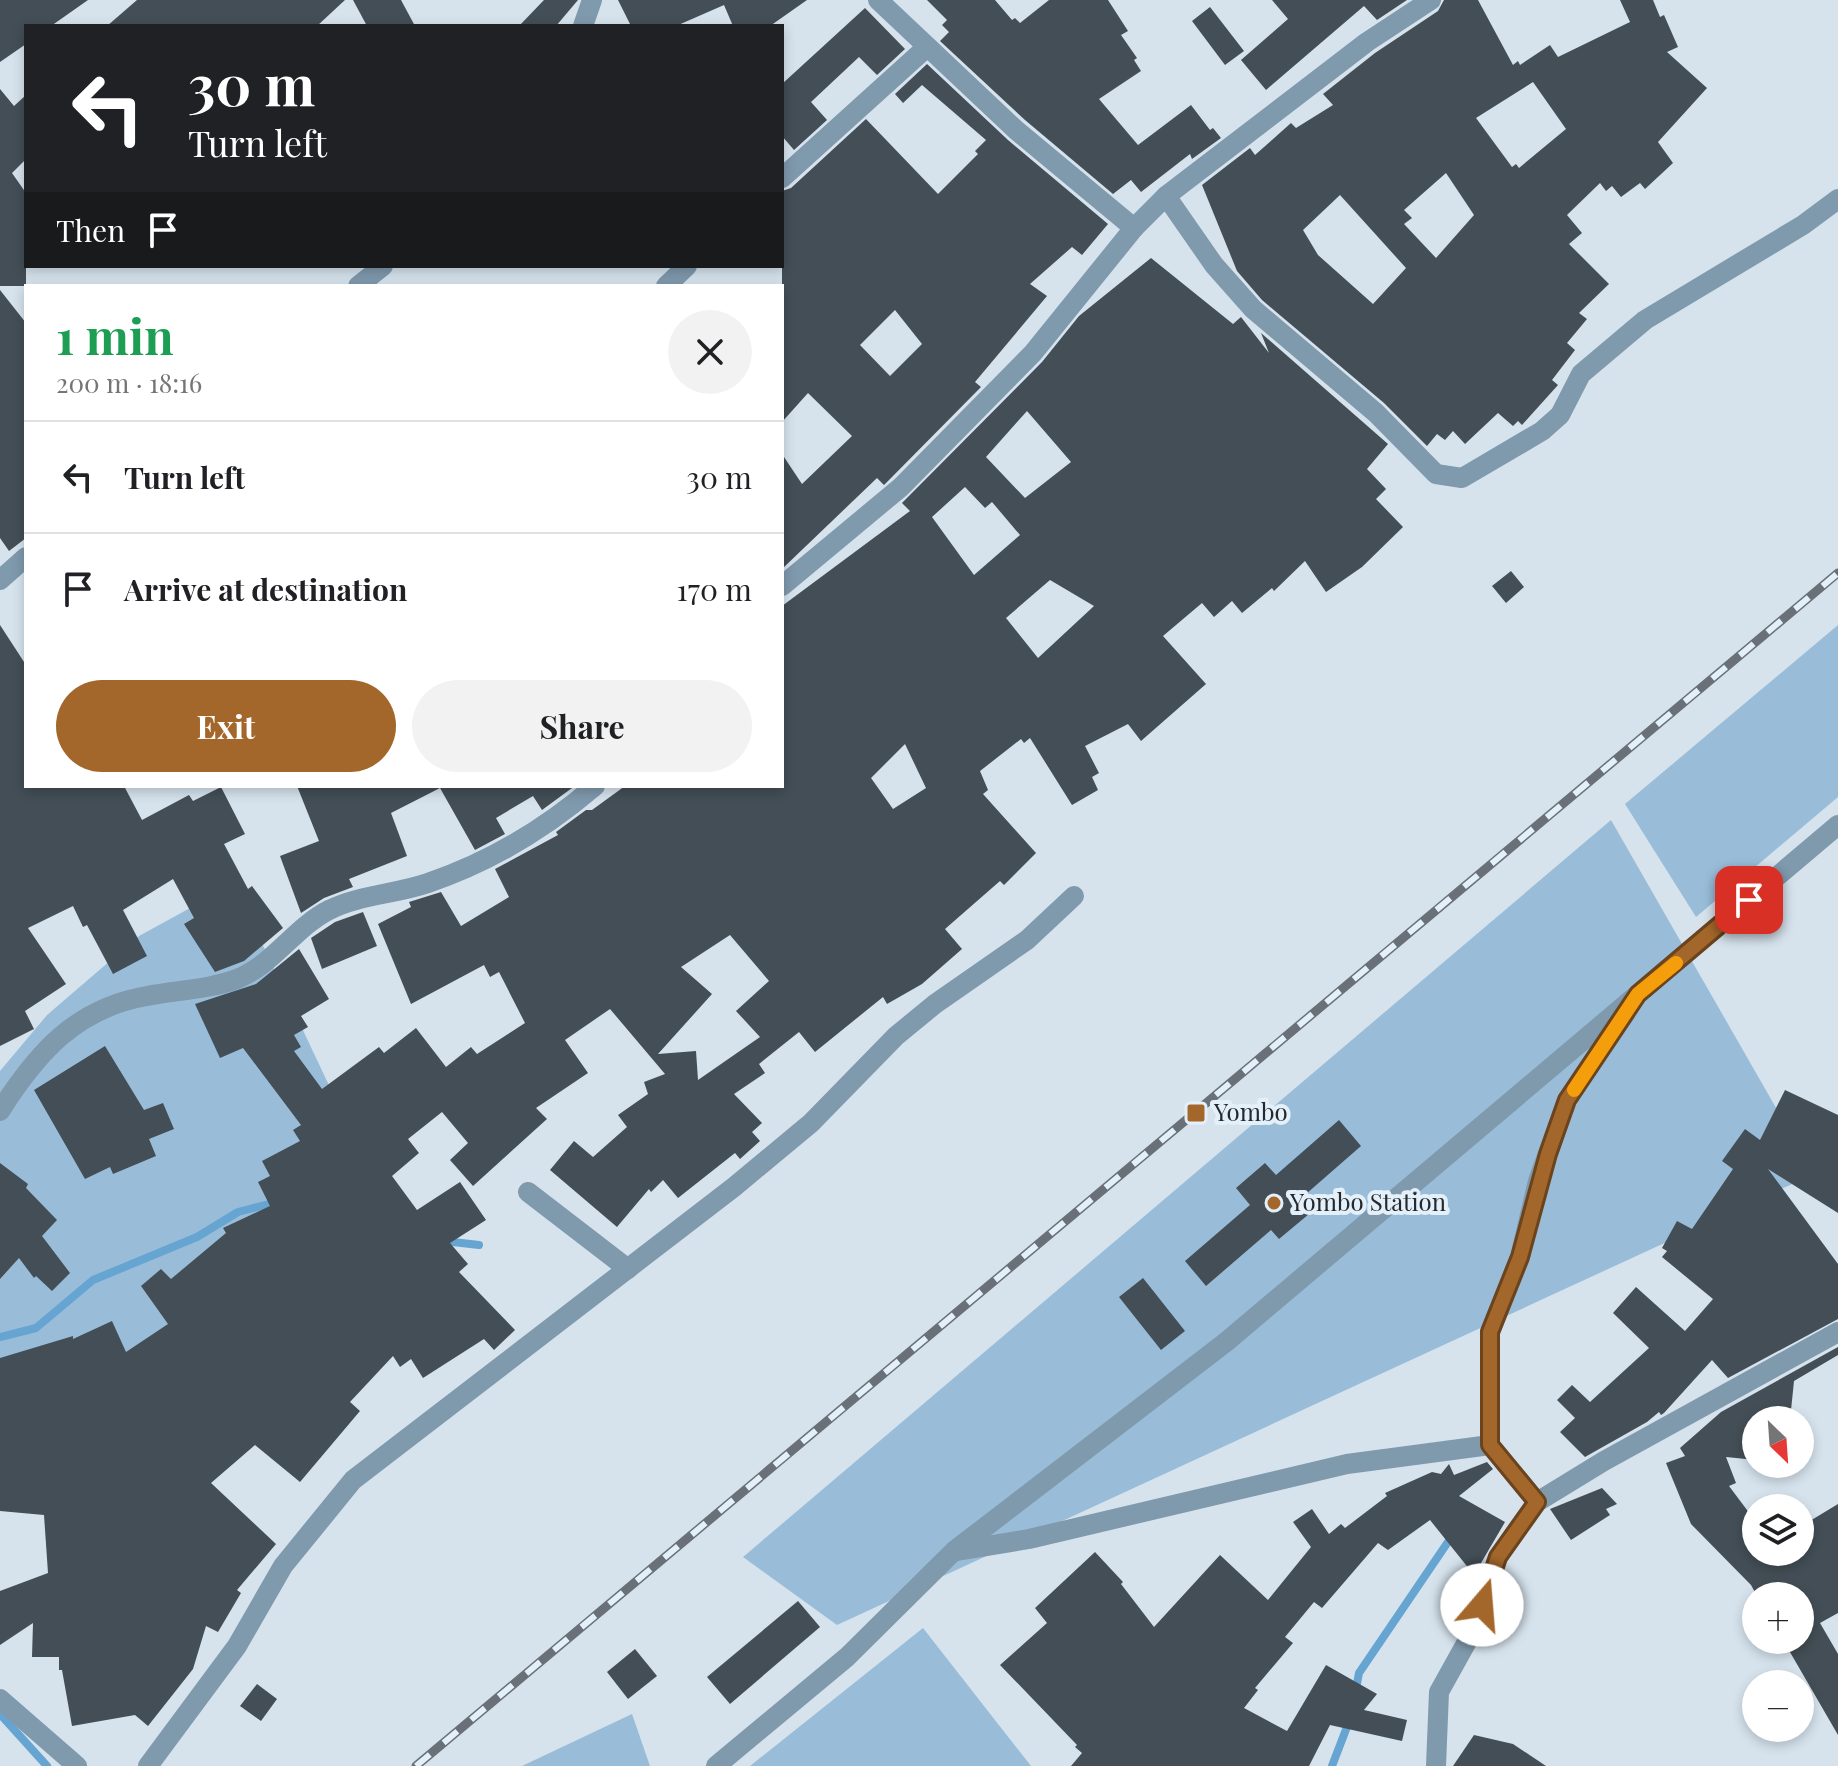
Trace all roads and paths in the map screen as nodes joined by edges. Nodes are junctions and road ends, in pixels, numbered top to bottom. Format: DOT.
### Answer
graph roads {
  1 [pos="592,0"];
  2 [pos="878,0"];
  3 [pos="1431,0"];
  4 [pos="584,24"];
  5 [pos="927,47"];
  6 [pos="784,176"];
  7 [pos="1166,196"];
  8 [pos="1838,199"];
  9 [pos="1134,228"];
  10 [pos="380,268"];
  11 [pos="685,268"];
  12 [pos="360,284"];
  13 [pos="668,284"];
  14 [pos="24,559"];
  15 [pos="0,580"];
  16 [pos="784,584"];
  17 [pos="592,788"];
  18 [pos="1838,825"];
  19 [pos="1074,896"];
  20 [pos="1638,994"];
  21 [pos="0,1111"];
  22 [pos="528,1192"];
  23 [pos="628,1269"];
  24 [pos="1838,1332"];
  25 [pos="1490,1445"];
  26 [pos="1537,1502"];
  27 [pos="954,1551"];
  28 [pos="0,1699"];
  29 [pos="77,1766"];
  30 [pos="148,1766"];
  31 [pos="716,1766"];
  32 [pos="1436,1766"];
  1 -- 4 [label="street"];
  2 -- 5 [label="street"];
  3 -- 7 [label="street"];
  5 -- 6 [label="street"];
  5 -- 9 [label="street"];
  7 -- 8 [label="street"];
  7 -- 9 [label="street"];
  9 -- 16 [label="street"];
  10 -- 12 [label="street"];
  11 -- 13 [label="street"];
  14 -- 15 [label="street"];
  17 -- 21 [label="street"];
  18 -- 20 [label="street"];
  19 -- 23 [label="street"];
  20 -- 25 [label="street"];
  20 -- 27 [label="street"];
  22 -- 23 [label="street"];
  23 -- 30 [label="street"];
  24 -- 26 [label="street"];
  25 -- 26 [label="street"];
  25 -- 27 [label="street"];
  26 -- 32 [label="street"];
  27 -- 31 [label="street"];
  28 -- 29 [label="street"];
}
